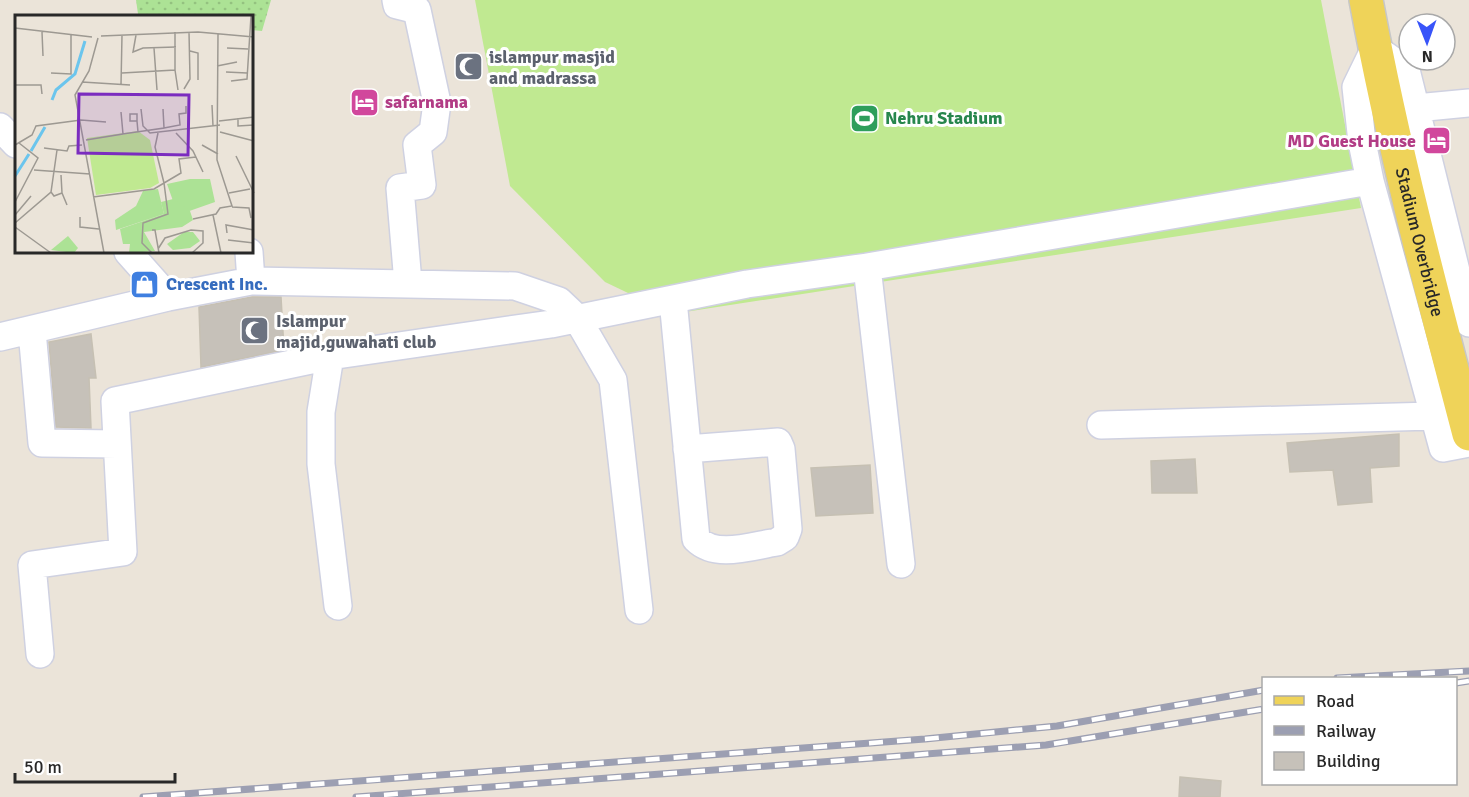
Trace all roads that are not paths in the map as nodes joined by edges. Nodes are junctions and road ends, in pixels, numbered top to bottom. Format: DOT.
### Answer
graph roads {
  1 [pos="396,0"];
  2 [pos="1366,0"];
  3 [pos="1375,48"];
  4 [pos="1469,103"];
  5 [pos="1416,108"];
  6 [pos="0,127"];
  7 [pos="15,143"];
  8 [pos="1370,182"];
  9 [pos="1460,251"];
  10 [pos="130,254"];
  11 [pos="249,254"];
  12 [pos="867,267"];
  13 [pos="251,281"];
  14 [pos="408,283"];
  15 [pos="168,297"];
  16 [pos="673,300"];
  17 [pos="577,318"];
  18 [pos="1469,323"];
  19 [pos="32,331"];
  20 [pos="0,337"];
  21 [pos="330,356"];
  22 [pos="1433,416"];
  23 [pos="1101,425"];
  24 [pos="1469,434"];
  25 [pos="1469,443"];
  26 [pos="117,444"];
  27 [pos="687,449"];
  28 [pos="901,564"];
  29 [pos="338,606"];
  30 [pos="639,610"];
  31 [pos="40,654"];
  1 -- 14 [label="street"];
  2 -- 3 [label="main road, Stadium Overbridge"];
  3 -- 5 [label="street"];
  3 -- 8 [label="street"];
  3 -- 24 [label="main road, Stadium Overbridge"];
  4 -- 5 [label="street"];
  5 -- 9 [label="street"];
  6 -- 7 [label="street"];
  8 -- 12 [label="street"];
  8 -- 22 [label="street"];
  9 -- 18 [label="street"];
  10 -- 15 [label="street"];
  11 -- 13 [label="street"];
  12 -- 16 [label="street"];
  12 -- 28 [label="street"];
  13 -- 14 [label="street"];
  13 -- 15 [label="street"];
  14 -- 17 [label="street"];
  15 -- 19 [label="street"];
  16 -- 17 [label="street"];
  16 -- 27 [label="street"];
  17 -- 21 [label="street"];
  17 -- 30 [label="street"];
  19 -- 20 [label="street"];
  19 -- 26 [label="street"];
  21 -- 26 [label="street"];
  21 -- 29 [label="street"];
  22 -- 23 [label="street"];
  22 -- 25 [label="street"];
  26 -- 31 [label="street"];
  27 -- 27 [label="street"];
}
